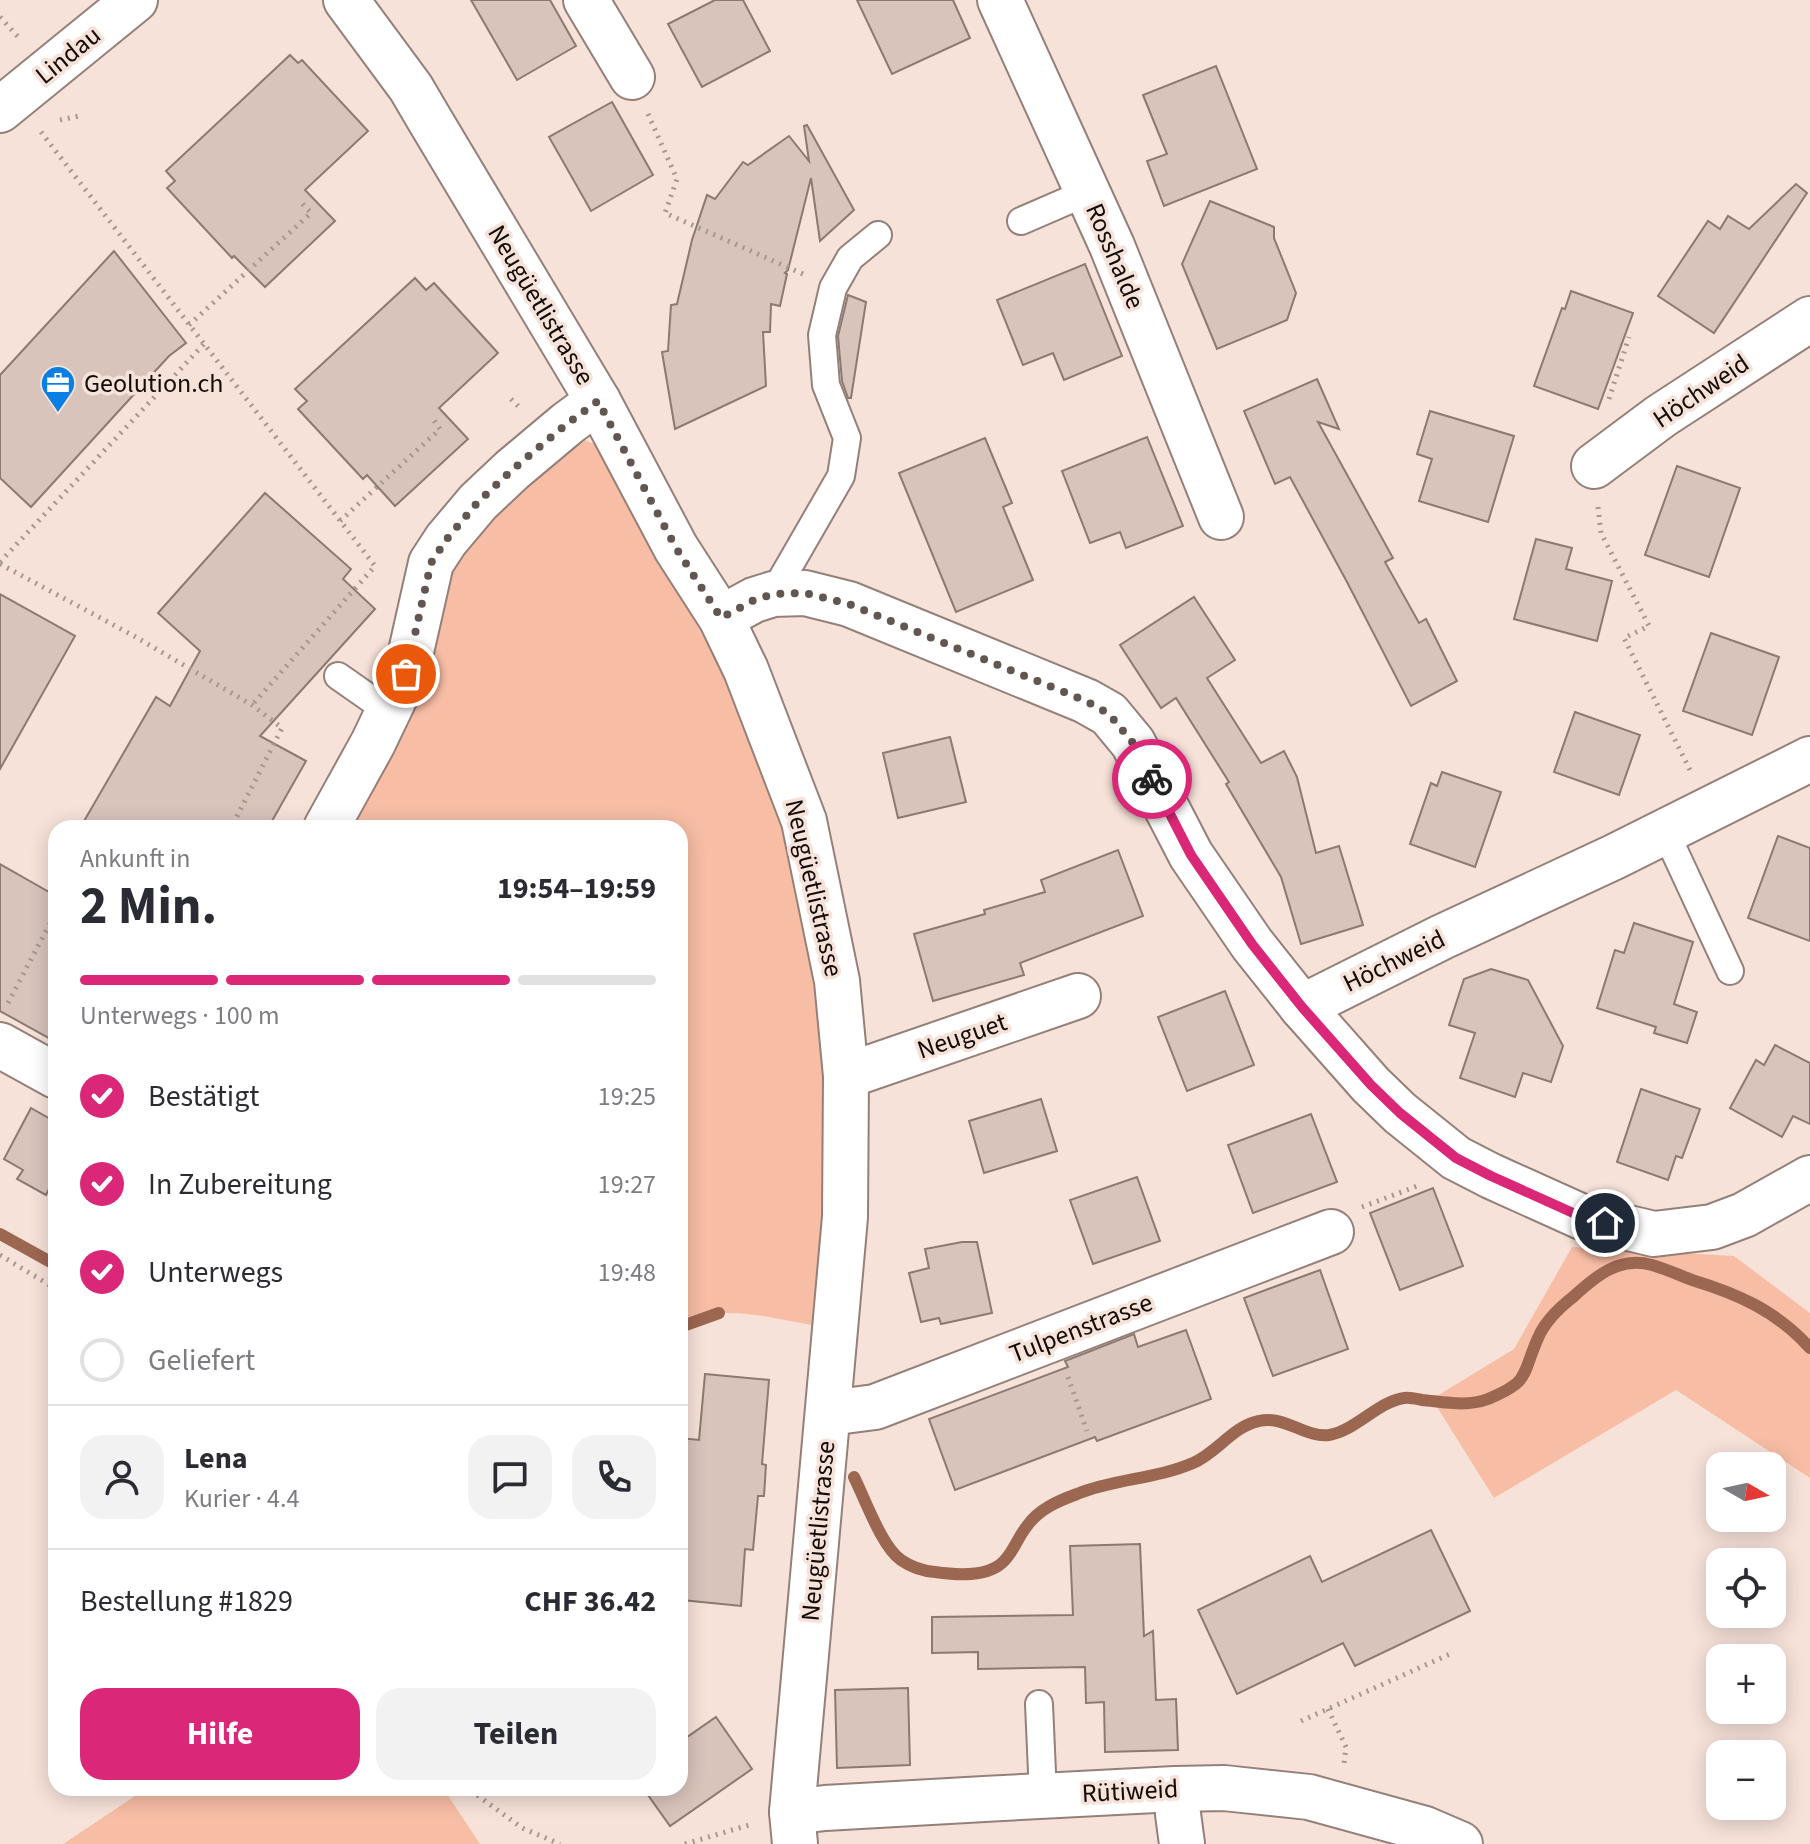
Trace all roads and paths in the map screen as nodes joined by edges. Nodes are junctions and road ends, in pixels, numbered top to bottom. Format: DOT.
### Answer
graph roads {
  1 [pos="135,0"];
  2 [pos="346,0"];
  3 [pos="586,0"];
  4 [pos="1000,0"];
  5 [pos="0,17"];
  6 [pos="14,33"];
  7 [pos="632,77"];
  8 [pos="18,117"];
  9 [pos="1088,192"];
  10 [pos="299,200"];
  11 [pos="1021,221"];
  12 [pos="878,235"];
  13 [pos="833,288"];
  14 [pos="1810,319"];
  15 [pos="189,325"];
  16 [pos="204,344"];
  17 [pos="598,401"];
  18 [pos="433,419"];
  19 [pos="1594,466"];
  20 [pos="1221,517"];
  21 [pos="340,521"];
  22 [pos="0,563"];
  23 [pos="773,594"];
  24 [pos="721,618"];
  25 [pos="338,676"];
  26 [pos="252,705"];
  27 [pos="388,711"];
  28 [pos="1810,759"];
  29 [pos="1710,809"];
  30 [pos="235,820"];
  31 [pos="330,820"];
  32 [pos="1665,831"];
  33 [pos="48,929"];
  34 [pos="1730,971"];
  35 [pos="1078,996"];
  36 [pos="1302,1007"];
  37 [pos="4,1025"];
  38 [pos="48,1068"];
  39 [pos="846,1076"];
  40 [pos="1469,1165"];
  41 [pos="1810,1178"];
  42 [pos="1331,1232"];
  43 [pos="0,1255"];
  44 [pos="48,1284"];
  45 [pos="1054,1339"];
  46 [pos="829,1413"];
  47 [pos="1087,1431"];
  48 [pos="1450,1654"];
  49 [pos="1039,1704"];
  50 [pos="1328,1709"];
  51 [pos="1301,1721"];
  52 [pos="1043,1795"];
  53 [pos="478,1796"];
  54 [pos="1337,1804"];
  55 [pos="794,1828"];
  56 [pos="560,1844"];
  57 [pos="685,1844"];
  58 [pos="1460,1844"];
  1 -- 8 [label="street, Lindau"];
  2 -- 17 [label="street, Neugüetlistrasse"];
  3 -- 7 [label="street"];
  4 -- 9 [label="street, Rosshalde"];
  5 -- 6 [label="path"];
  7 -- 13 [label="path"];
  8 -- 15 [label="path"];
  9 -- 11 [label="lane"];
  9 -- 20 [label="street, Rosshalde"];
  10 -- 15 [label="path"];
  12 -- 13 [label="lane"];
  13 -- 23 [label="lane"];
  14 -- 19 [label="street, Höchweid"];
  15 -- 16 [label="path"];
  16 -- 21 [label="path"];
  16 -- 22 [label="path"];
  17 -- 24 [label="street, Neugüetlistrasse"];
  17 -- 27 [label="street"];
  18 -- 21 [label="path"];
  19 -- 29 [label="path"];
  21 -- 26 [label="path"];
  22 -- 26 [label="path"];
  23 -- 24 [label="street"];
  23 -- 36 [label="street"];
  24 -- 39 [label="street, Neugüetlistrasse"];
  25 -- 27 [label="lane"];
  26 -- 30 [label="path"];
  27 -- 31 [label="street"];
  28 -- 29 [label="street, Höchweid"];
  29 -- 32 [label="street, Höchweid"];
  32 -- 34 [label="lane"];
  32 -- 36 [label="street, Höchweid"];
  33 -- 37 [label="path"];
  35 -- 39 [label="street, Neuguet"];
  36 -- 40 [label="street"];
  37 -- 38 [label="street"];
  39 -- 46 [label="street, Neugüetlistrasse"];
  40 -- 41 [label="street"];
  40 -- 42 [label="path"];
  42 -- 45 [label="street, Tulpenstrasse"];
  43 -- 44 [label="path"];
  45 -- 46 [label="street, Tulpenstrasse"];
  45 -- 47 [label="path"];
  46 -- 55 [label="street, Neugüetlistrasse"];
  48 -- 50 [label="path"];
  49 -- 52 [label="lane"];
  50 -- 51 [label="path"];
  50 -- 54 [label="path"];
  52 -- 54 [label="street, Rütiweid"];
  52 -- 55 [label="street, Rütiweid"];
  53 -- 56 [label="path"];
  54 -- 58 [label="street, Rütiweid"];
  55 -- 57 [label="path"];
}
